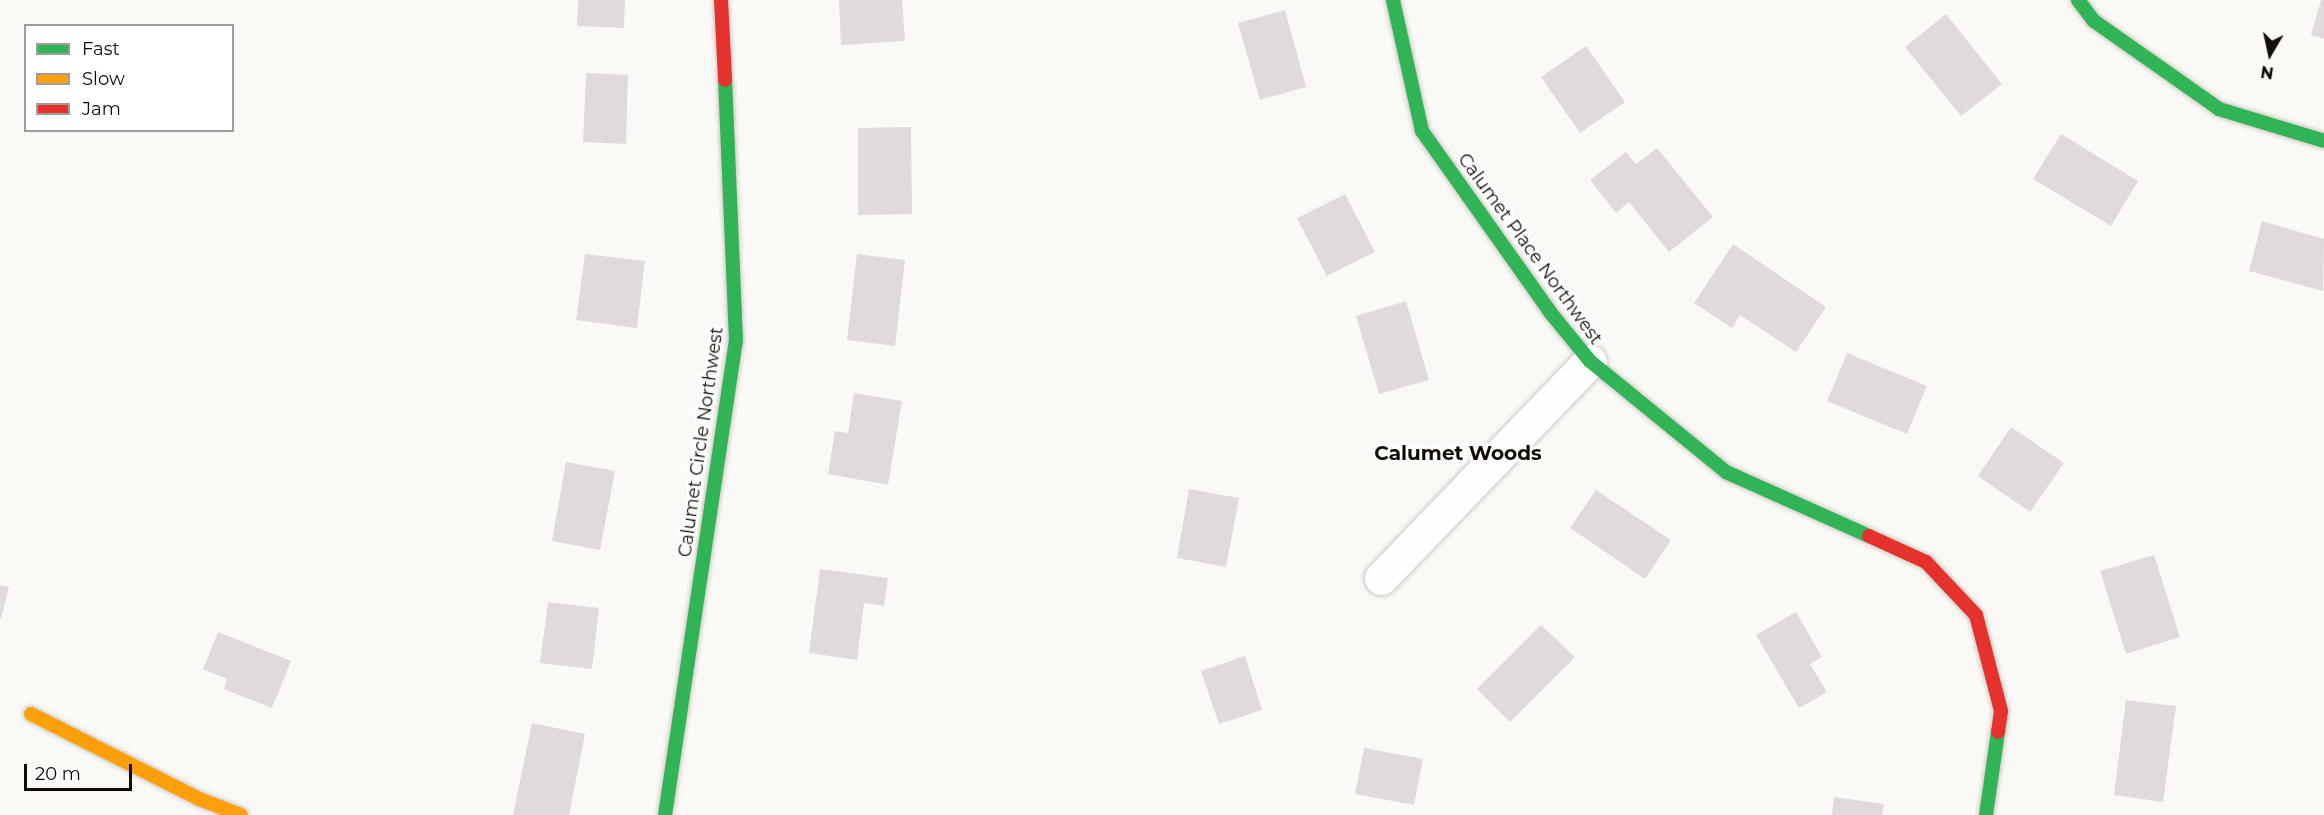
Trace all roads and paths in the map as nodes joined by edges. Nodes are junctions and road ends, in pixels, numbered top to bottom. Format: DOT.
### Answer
graph roads {
  1 [pos="721,0"];
  2 [pos="1393,0"];
  3 [pos="2078,0"];
  4 [pos="2324,141"];
  5 [pos="1590,361"];
  6 [pos="1381,579"];
  7 [pos="31,714"];
  8 [pos="241,815"];
  9 [pos="665,815"];
  10 [pos="1986,815"];
  1 -- 9 [label="street, Calumet Circle Northwest"];
  2 -- 5 [label="street, Calumet Place Northwest"];
  3 -- 4 [label="street"];
  5 -- 6 [label="street"];
  5 -- 10 [label="street, Calumet Place Northwest"];
  7 -- 8 [label="street"];
}
